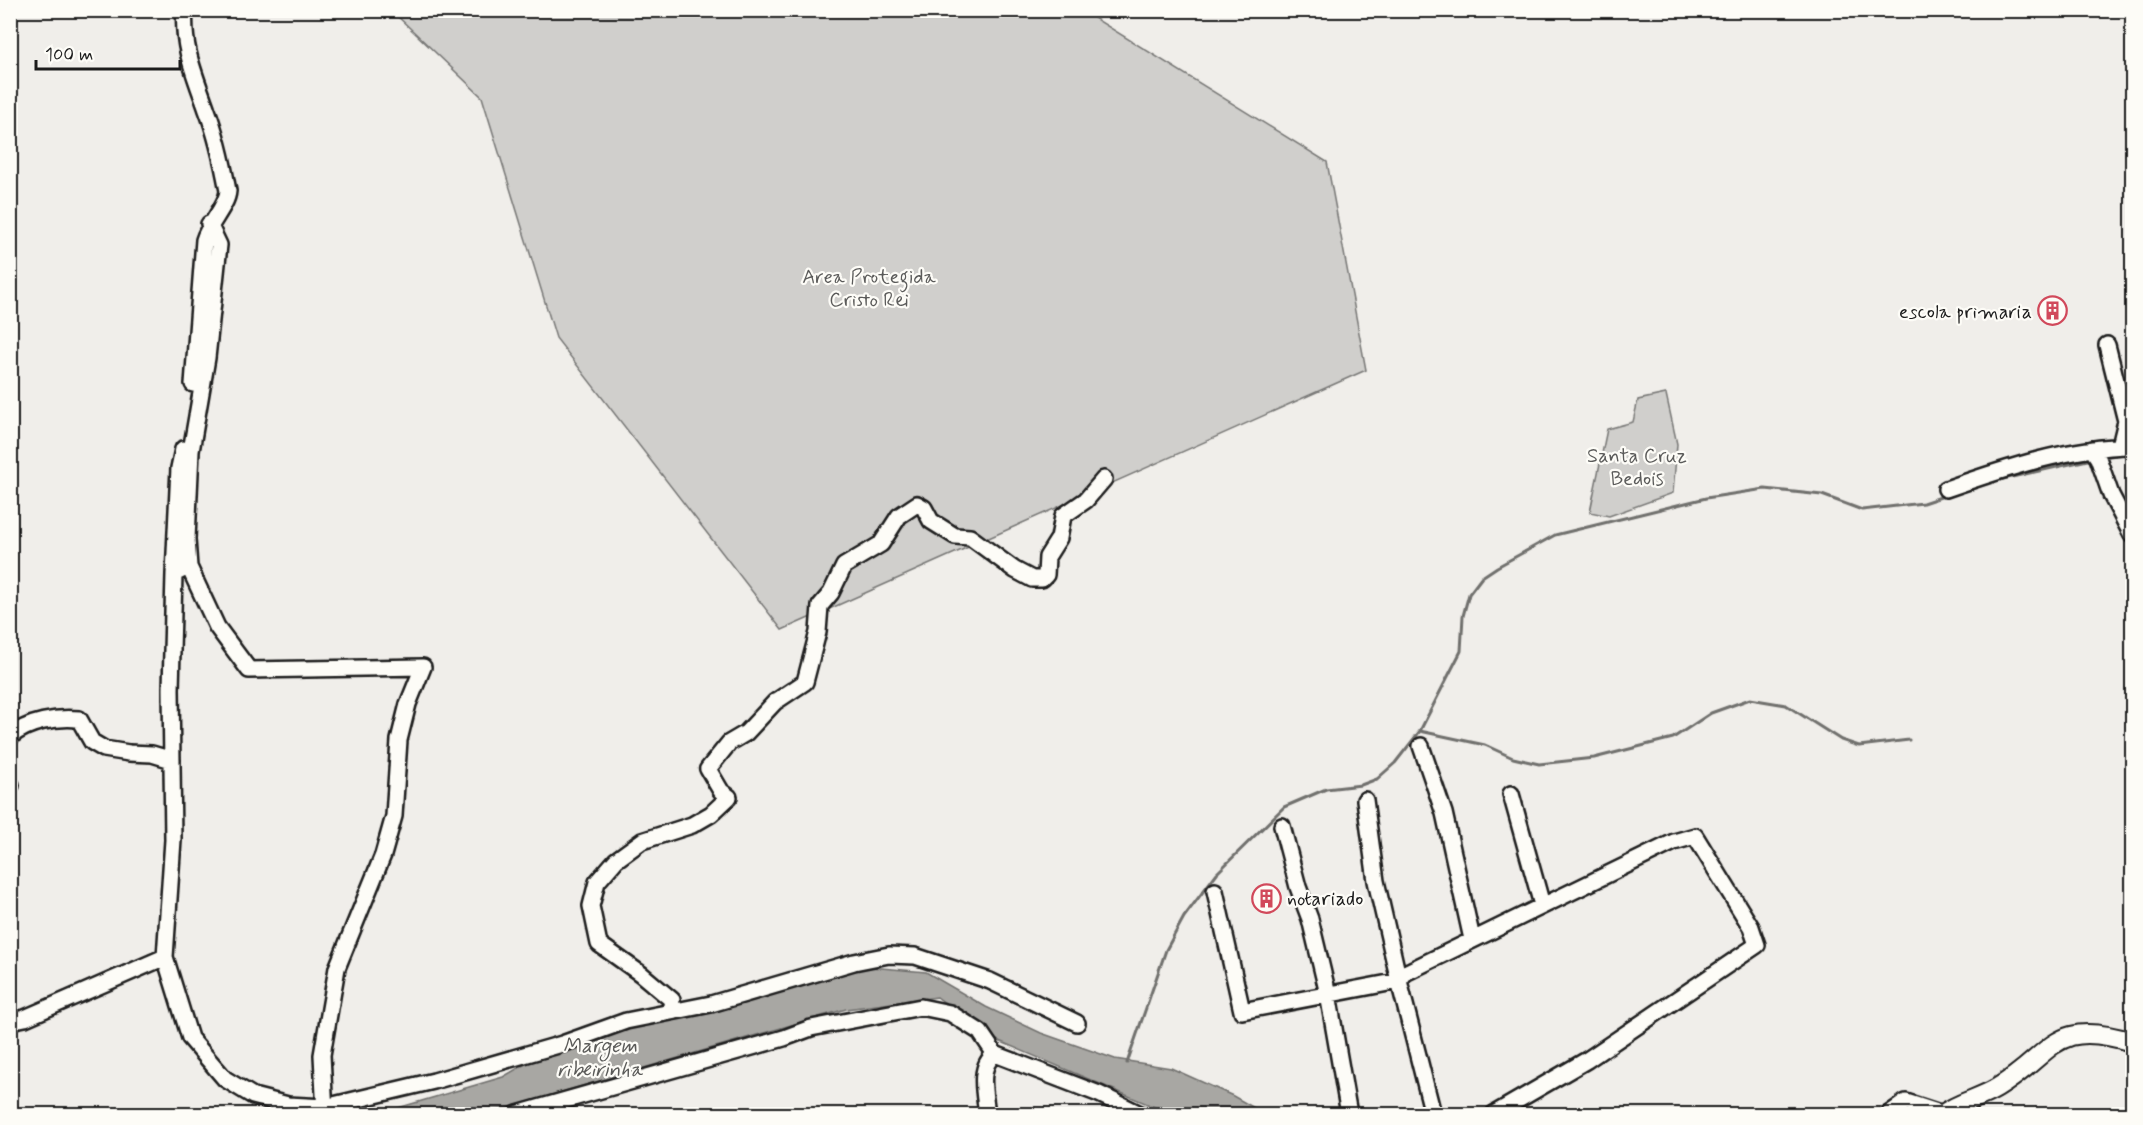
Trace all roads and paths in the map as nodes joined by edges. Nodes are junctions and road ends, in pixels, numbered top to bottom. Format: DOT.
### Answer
graph roads {
  1 [pos="185,10"];
  2 [pos="209,224"];
  3 [pos="2107,345"];
  4 [pos="2126,446"];
  5 [pos="2092,449"];
  6 [pos="1104,479"];
  7 [pos="1946,489"];
  8 [pos="2133,535"];
  9 [pos="189,567"];
  10 [pos="174,574"];
  11 [pos="10,737"];
  12 [pos="1421,746"];
  13 [pos="172,760"];
  14 [pos="1511,794"];
  15 [pos="1365,800"];
  16 [pos="1282,826"];
  17 [pos="1215,891"];
  18 [pos="1542,905"];
  19 [pos="1472,939"];
  20 [pos="165,957"];
  21 [pos="1399,981"];
  22 [pos="1328,994"];
  23 [pos="670,1011"];
  24 [pos="10,1021"];
  25 [pos="1077,1023"];
  26 [pos="2133,1042"];
  27 [pos="994,1054"];
  28 [pos="325,1111"];
  29 [pos="517,1114"];
  30 [pos="987,1114"];
  31 [pos="1140,1114"];
  32 [pos="1349,1114"];
  33 [pos="1433,1114"];
  34 [pos="1494,1114"];
  35 [pos="1889,1114"];
  36 [pos="1943,1114"];
  1 -- 2 [label="street"];
  2 -- 9 [label="street"];
  2 -- 10 [label="street"];
  3 -- 4 [label="street"];
  4 -- 5 [label="street"];
  5 -- 7 [label="street"];
  5 -- 8 [label="street"];
  6 -- 23 [label="street"];
  9 -- 10 [label="street"];
  9 -- 28 [label="street"];
  10 -- 13 [label="street"];
  11 -- 13 [label="street"];
  12 -- 19 [label="street"];
  13 -- 20 [label="street"];
  14 -- 18 [label="street"];
  15 -- 21 [label="street"];
  16 -- 22 [label="street"];
  17 -- 22 [label="street"];
  18 -- 19 [label="street"];
  18 -- 34 [label="street"];
  19 -- 21 [label="street"];
  20 -- 24 [label="street"];
  20 -- 28 [label="street"];
  21 -- 22 [label="street"];
  21 -- 33 [label="street"];
  22 -- 32 [label="street"];
  23 -- 25 [label="street"];
  23 -- 28 [label="street"];
  26 -- 36 [label="main road"];
  27 -- 29 [label="street"];
  27 -- 30 [label="street"];
  27 -- 31 [label="street"];
  35 -- 36 [label="street"];
}
